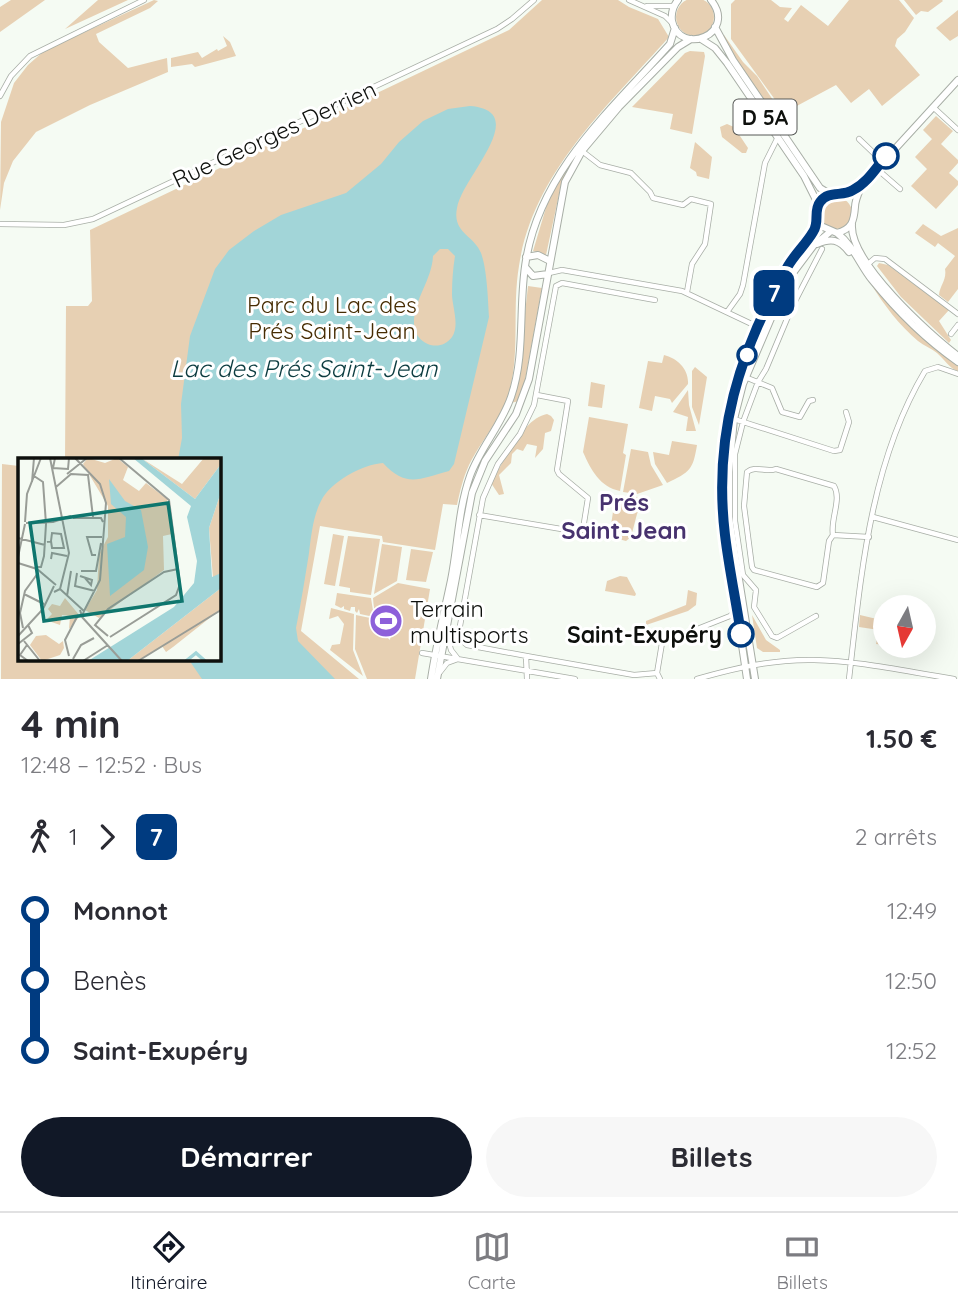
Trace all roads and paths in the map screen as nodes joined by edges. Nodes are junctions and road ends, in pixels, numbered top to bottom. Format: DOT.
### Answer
graph roads {
  1 [pos="144,0"];
  2 [pos="534,0"];
  3 [pos="629,0"];
  4 [pos="711,0"];
  5 [pos="720,0"];
  6 [pos="635,3"];
  7 [pos="676,3"];
  8 [pos="717,9"];
  9 [pos="674,26"];
  10 [pos="715,27"];
  11 [pos="701,38"];
  12 [pos="691,39"];
  13 [pos="958,80"];
  14 [pos="0,96"];
  15 [pos="932,107"];
  16 [pos="958,130"];
  17 [pos="779,137"];
  18 [pos="859,139"];
  19 [pos="582,151"];
  20 [pos="882,161"];
  21 [pos="876,169"];
  22 [pos="862,185"];
  23 [pos="900,189"];
  24 [pos="830,194"];
  25 [pos="841,194"];
  26 [pos="818,204"];
  27 [pos="855,208"];
  28 [pos="818,220"];
  29 [pos="0,224"];
  30 [pos="852,224"];
  31 [pos="834,232"];
  32 [pos="814,245"];
  33 [pos="822,249"];
  34 [pos="526,257"];
  35 [pos="550,261"];
  36 [pos="868,264"];
  37 [pos="525,266"];
  38 [pos="562,270"];
  39 [pos="548,274"];
  40 [pos="599,276"];
  41 [pos="870,278"];
  42 [pos="597,289"];
  43 [pos="687,292"];
  44 [pos="655,300"];
  45 [pos="727,312"];
  46 [pos="958,314"];
  47 [pos="958,326"];
  48 [pos="758,327"];
  49 [pos="951,334"];
  50 [pos="958,356"];
  51 [pos="958,362"];
  52 [pos="958,374"];
  53 [pos="742,377"];
  54 [pos="758,382"];
  55 [pos="537,396"];
  56 [pos="813,400"];
  57 [pos="846,412"];
  58 [pos="734,419"];
  59 [pos="743,422"];
  60 [pos="469,506"];
  61 [pos="480,512"];
  62 [pos="873,517"];
  63 [pos="833,535"];
  64 [pos="869,537"];
  65 [pos="958,540"];
  66 [pos="737,609"];
  67 [pos="816,616"];
  68 [pos="447,633"];
  69 [pos="422,653"];
  70 [pos="438,656"];
  71 [pos="526,656"];
  72 [pos="458,659"];
  73 [pos="850,663"];
  74 [pos="754,665"];
  75 [pos="744,666"];
  76 [pos="526,671"];
  77 [pos="657,673"];
  78 [pos="435,678"];
  79 [pos="527,679"];
  80 [pos="575,679"];
  81 [pos="660,679"];
  82 [pos="696,679"];
  83 [pos="747,679"];
  84 [pos="755,679"];
  85 [pos="849,679"];
  86 [pos="954,679"];
  1 -- 14 [label="street"];
  2 -- 29 [label="street, Rue Georges Derrien"];
  3 -- 6 [label="street"];
  4 -- 8 [label="main road"];
  5 -- 8 [label="main road"];
  6 -- 7 [label="street"];
  6 -- 9 [label="street"];
  7 -- 9 [label="main road"];
  8 -- 10 [label="main road"];
  9 -- 12 [label="main road"];
  9 -- 34 [label="main road"];
  10 -- 11 [label="main road"];
  10 -- 24 [label="main road, D 5A"];
  11 -- 12 [label="main road"];
  11 -- 17 [label="main road, D 5A"];
  12 -- 19 [label="main road"];
  13 -- 15 [label="main road"];
  15 -- 16 [label="street"];
  15 -- 20 [label="main road"];
  17 -- 26 [label="main road, D 5A"];
  17 -- 45 [label="street"];
  18 -- 20 [label="street"];
  19 -- 35 [label="main road"];
  19 -- 43 [label="street"];
  20 -- 21 [label="main road"];
  21 -- 22 [label="main road"];
  21 -- 23 [label="street"];
  22 -- 25 [label="main road"];
  22 -- 27 [label="main road"];
  24 -- 25 [label="main road"];
  24 -- 26 [label="main road"];
  25 -- 27 [label="main road"];
  26 -- 28 [label="main road"];
  27 -- 30 [label="main road"];
  28 -- 31 [label="main road"];
  28 -- 48 [label="main road"];
  30 -- 31 [label="main road"];
  30 -- 36 [label="main road"];
  31 -- 32 [label="main road"];
  31 -- 41 [label="main road"];
  32 -- 41 [label="main road"];
  32 -- 53 [label="main road"];
  33 -- 54 [label="street"];
  34 -- 35 [label="main road"];
  34 -- 37 [label="main road"];
  35 -- 38 [label="street"];
  35 -- 39 [label="main road"];
  36 -- 46 [label="street"];
  36 -- 50 [label="main road"];
  37 -- 39 [label="main road"];
  37 -- 70 [label="main road"];
  38 -- 39 [label="street"];
  38 -- 40 [label="street"];
  39 -- 60 [label="main road"];
  40 -- 42 [label="street"];
  40 -- 43 [label="street"];
  41 -- 51 [label="main road"];
  42 -- 44 [label="street"];
  42 -- 55 [label="street"];
  43 -- 45 [label="street"];
  45 -- 48 [label="street"];
  47 -- 49 [label="street"];
  48 -- 53 [label="main road"];
  52 -- 62 [label="street"];
  53 -- 54 [label="street"];
  53 -- 58 [label="main road"];
  53 -- 66 [label="main road"];
  54 -- 56 [label="street"];
  54 -- 59 [label="street"];
  55 -- 61 [label="street"];
  55 -- 61 [label="street"];
  57 -- 59 [label="street"];
  58 -- 59 [label="street"];
  58 -- 74 [label="main road"];
  59 -- 67 [label="street"];
  60 -- 61 [label="street"];
  60 -- 68 [label="main road"];
  61 -- 71 [label="street"];
  62 -- 64 [label="street"];
  62 -- 65 [label="street"];
  63 -- 63 [label="street"];
  63 -- 64 [label="street"];
  64 -- 73 [label="street"];
  66 -- 75 [label="main road"];
  66 -- 77 [label="street"];
  68 -- 70 [label="main road"];
  68 -- 72 [label="street"];
  69 -- 70 [label="street"];
  70 -- 72 [label="street"];
  70 -- 78 [label="main road"];
  71 -- 76 [label="street"];
  71 -- 77 [label="street"];
  72 -- 76 [label="street"];
  72 -- 78 [label="street"];
  73 -- 74 [label="street"];
  73 -- 85 [label="street"];
  73 -- 86 [label="street"];
  74 -- 75 [label="street"];
  74 -- 84 [label="main road"];
  75 -- 82 [label="street"];
  75 -- 83 [label="main road"];
  76 -- 79 [label="street"];
  76 -- 80 [label="street"];
  77 -- 81 [label="street"];
}
